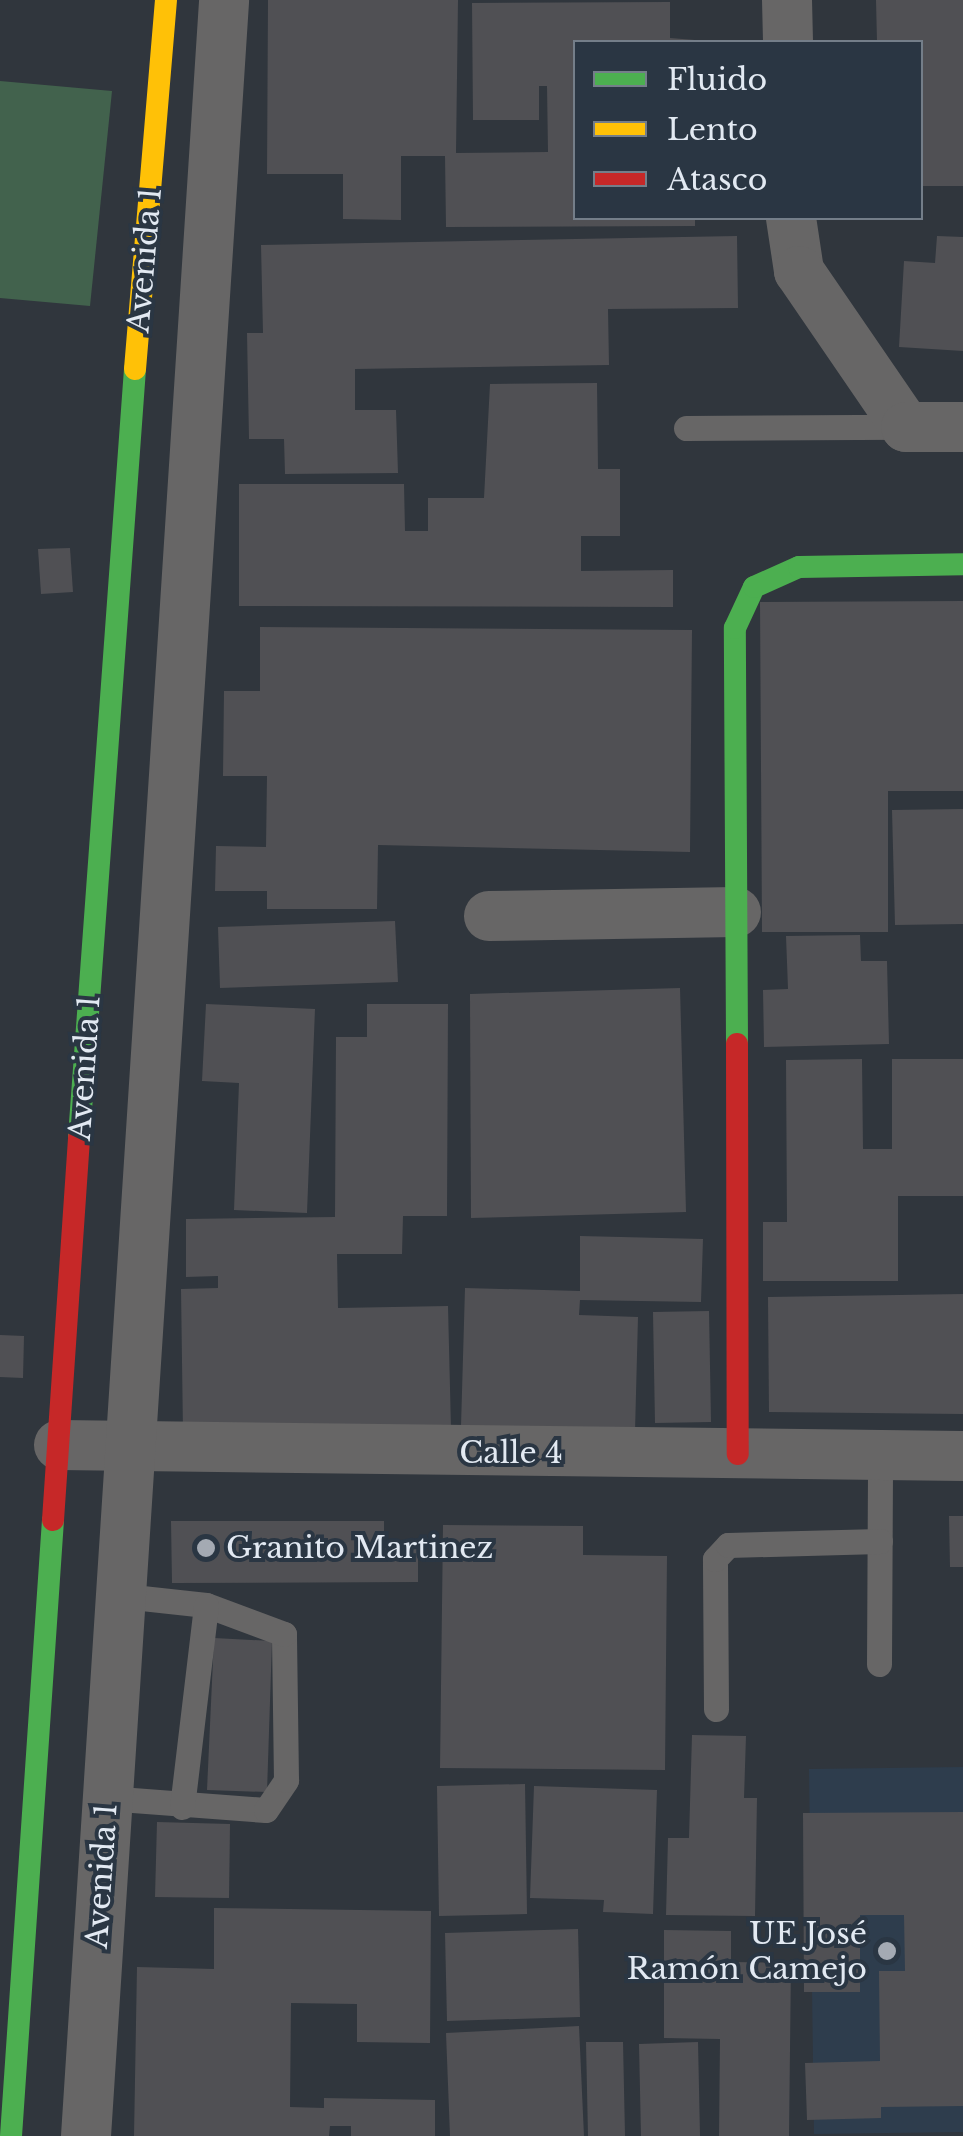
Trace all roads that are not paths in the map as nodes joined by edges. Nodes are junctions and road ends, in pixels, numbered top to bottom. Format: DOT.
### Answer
graph roads {
  1 [pos="166,0"];
  2 [pos="224,0"];
  3 [pos="787,0"];
  4 [pos="788,40"];
  5 [pos="791,220"];
  6 [pos="906,427"];
  7 [pos="963,427"];
  8 [pos="686,428"];
  9 [pos="963,564"];
  10 [pos="736,912"];
  11 [pos="489,916"];
  12 [pos="59,1446"];
  13 [pos="134,1450"];
  14 [pos="738,1454"];
  15 [pos="880,1456"];
  16 [pos="963,1456"];
  17 [pos="880,1541"];
  18 [pos="123,1596"];
  19 [pos="206,1604"];
  20 [pos="879,1664"];
  21 [pos="716,1709"];
  22 [pos="106,1798"];
  23 [pos="182,1806"];
  24 [pos="12,2136"];
  25 [pos="86,2136"];
  1 -- 12 [label="street, Avenida 1"];
  2 -- 13 [label="street, Avenida 1"];
  3 -- 4 [label="street"];
  5 -- 6 [label="street"];
  6 -- 7 [label="street"];
  6 -- 8 [label="lane"];
  9 -- 10 [label="street"];
  10 -- 11 [label="street"];
  10 -- 14 [label="street"];
  12 -- 13 [label="street, Calle 4"];
  12 -- 24 [label="street, Avenida 1"];
  13 -- 14 [label="street, Calle 4"];
  13 -- 18 [label="street, Avenida 1"];
  14 -- 15 [label="street, Calle 4"];
  15 -- 16 [label="street, Calle 4"];
  15 -- 17 [label="lane"];
  17 -- 20 [label="lane"];
  17 -- 21 [label="lane"];
  18 -- 19 [label="lane"];
  18 -- 22 [label="street, Avenida 1"];
  19 -- 23 [label="lane"];
  19 -- 23 [label="lane"];
  22 -- 23 [label="lane"];
  22 -- 25 [label="street, Avenida 1"];
}
